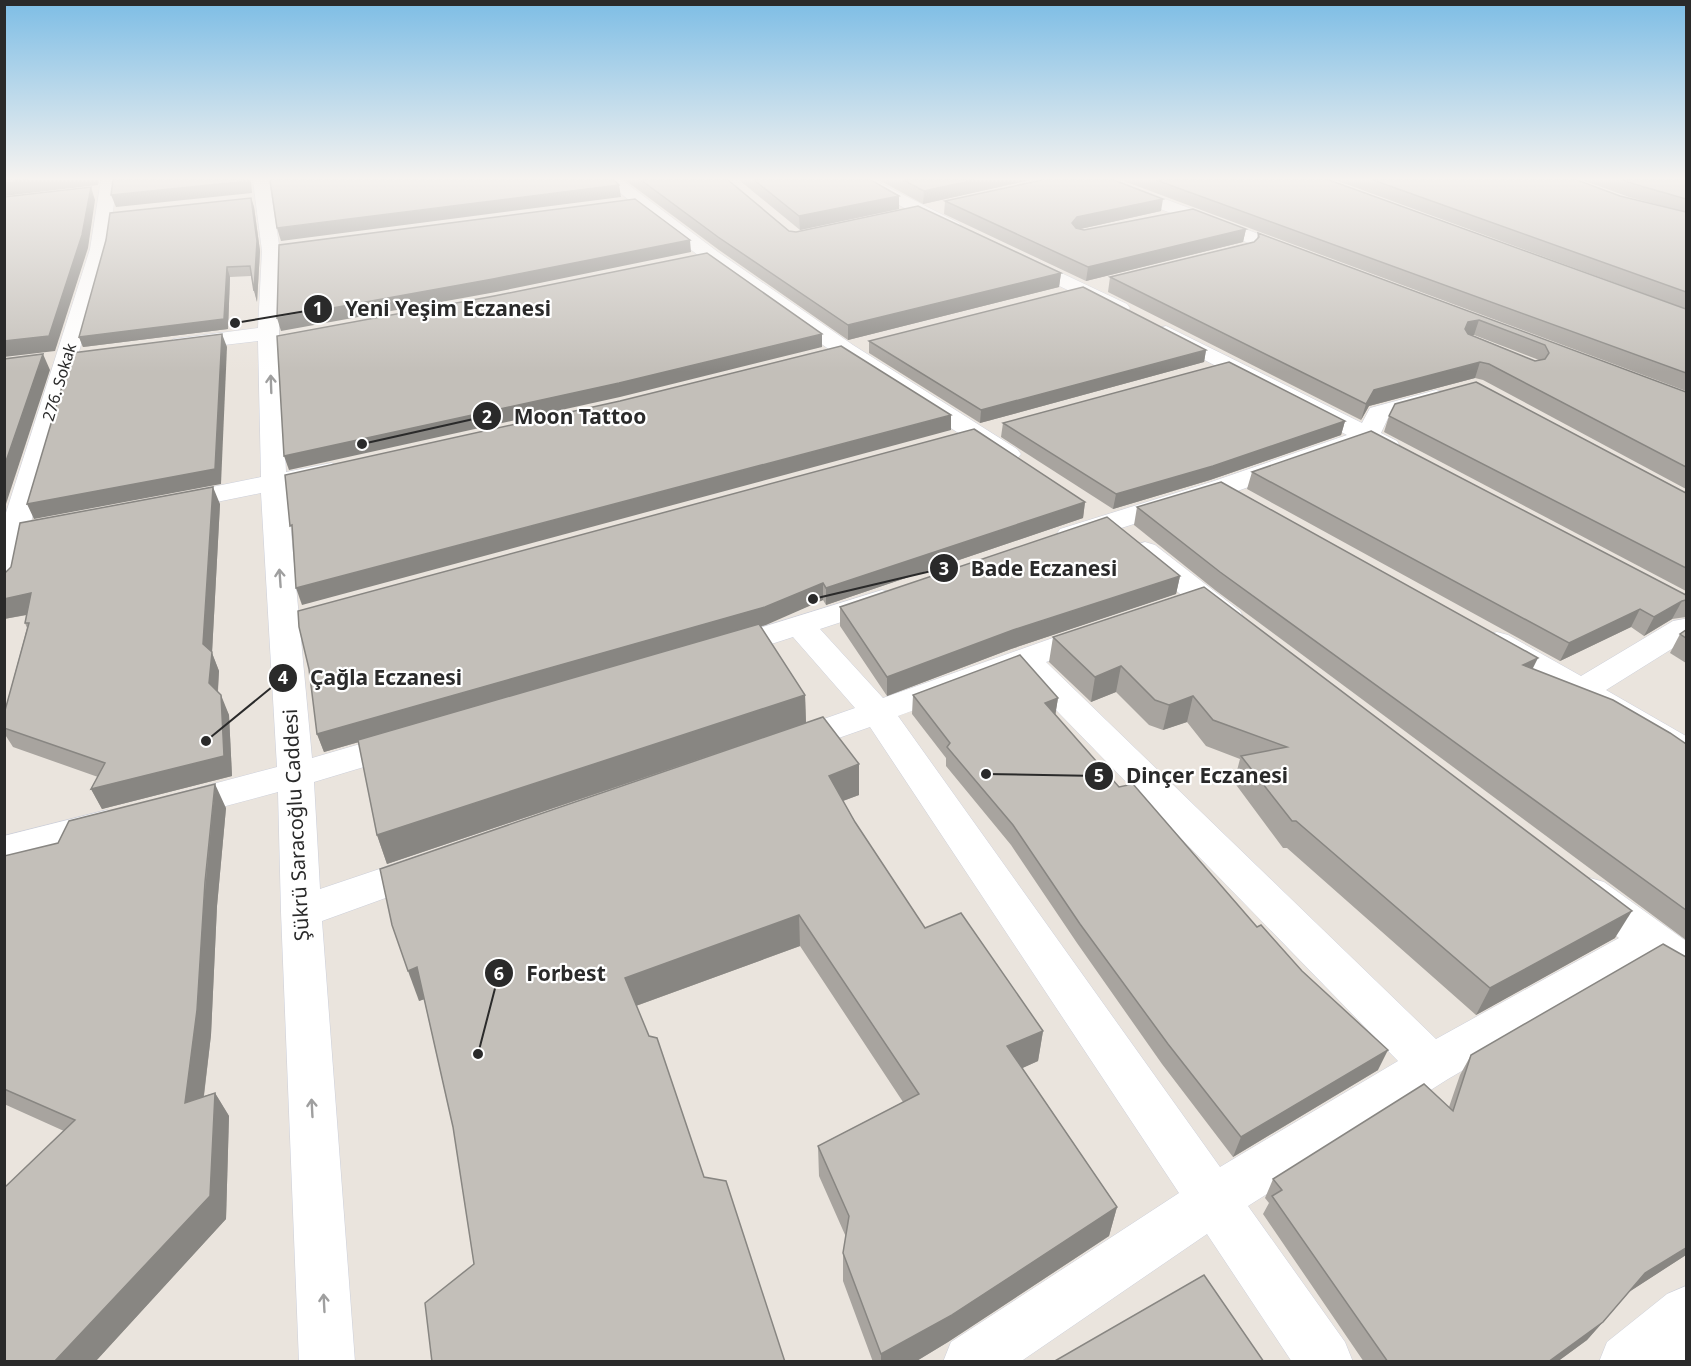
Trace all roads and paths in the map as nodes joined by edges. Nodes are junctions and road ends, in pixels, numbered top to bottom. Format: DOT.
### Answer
graph roads {
  1 [pos="101,244"];
  2 [pos="279,244"];
  3 [pos="681,244"];
  4 [pos="1228,244"];
  5 [pos="1255,244"];
  6 [pos="1008,253"];
  7 [pos="1106,283"];
  8 [pos="1083,289"];
  9 [pos="1049,298"];
  10 [pos="277,337"];
  11 [pos="879,341"];
  12 [pos="161,346"];
  13 [pos="834,353"];
  14 [pos="1229,365"];
  15 [pos="1195,375"];
  16 [pos="1452,393"];
  17 [pos="1012,424"];
  18 [pos="1360,431"];
  19 [pos="977,434"];
  20 [pos="944,443"];
  21 [pos="1409,458"];
  22 [pos="355,466"];
  23 [pos="1034,471"];
  24 [pos="274,484"];
  25 [pos="1220,488"];
  26 [pos="1080,503"];
  27 [pos="1251,505"];
  28 [pos="149,508"];
  29 [pos="93,518"];
  30 [pos="1108,521"];
  31 [pos="9,534"];
  32 [pos="1043,544"];
  33 [pos="4,584"];
  34 [pos="911,589"];
  35 [pos="1203,598"];
  36 [pos="1169,610"];
  37 [pos="1124,624"];
  38 [pos="1468,626"];
  39 [pos="801,627"];
  40 [pos="1684,628"];
  41 [pos="1251,635"];
  42 [pos="698,657"];
  43 [pos="1023,658"];
  44 [pos="1582,690"];
  45 [pos="878,712"];
  46 [pos="434,735"];
  47 [pos="1686,751"];
  48 [pos="765,752"];
  49 [pos="296,775"];
  50 [pos="4,850"];
  51 [pos="459,857"];
  52 [pos="1565,875"];
  53 [pos="301,912"];
  54 [pos="1669,951"];
  55 [pos="1432,1065"];
  56 [pos="1214,1199"];
  57 [pos="327,1362"];
  58 [pos="971,1362"];
  59 [pos="1325,1362"];
  1 -- 31 [label="street, 276. Sokak"];
  2 -- 10 [label="street, Şükrü Saracoğlu Caddesi"];
  3 -- 13 [label="street"];
  4 -- 5 [label="street"];
  6 -- 8 [label="street"];
  7 -- 8 [label="street"];
  8 -- 9 [label="street"];
  8 -- 14 [label="street"];
  10 -- 12 [label="street"];
  24 -- 10 [label="street, Şükrü Saracoğlu Caddesi, one-way"];
  11 -- 13 [label="street"];
  13 -- 19 [label="street"];
  14 -- 15 [label="street"];
  14 -- 18 [label="street"];
  16 -- 18 [label="street"];
  17 -- 19 [label="street"];
  18 -- 21 [label="street"];
  18 -- 25 [label="street"];
  19 -- 20 [label="street"];
  19 -- 23 [label="street"];
  22 -- 24 [label="street"];
  24 -- 28 [label="street"];
  49 -- 24 [label="street, Şükrü Saracoğlu Caddesi, one-way"];
  25 -- 27 [label="street"];
  25 -- 30 [label="street"];
  26 -- 30 [label="street"];
  29 -- 31 [label="street"];
  30 -- 32 [label="street"];
  30 -- 35 [label="street"];
  31 -- 33 [label="street, 276. Sokak"];
  34 -- 39 [label="street"];
  35 -- 36 [label="street"];
  35 -- 41 [label="street"];
  37 -- 43 [label="street"];
  38 -- 44 [label="street"];
  39 -- 42 [label="street"];
  39 -- 45 [label="street"];
  40 -- 44 [label="street"];
  43 -- 45 [label="street"];
  43 -- 55 [label="street"];
  44 -- 47 [label="street"];
  45 -- 48 [label="street"];
  45 -- 56 [label="street"];
  46 -- 49 [label="street"];
  49 -- 50 [label="street"];
  49 -- 53 [label="street, Şükrü Saracoğlu Caddesi"];
  51 -- 53 [label="street"];
  52 -- 54 [label="street"];
  57 -- 53 [label="street, Şükrü Saracoğlu Caddesi, one-way"];
  54 -- 55 [label="street"];
  55 -- 56 [label="street"];
  56 -- 58 [label="street"];
  56 -- 59 [label="street"];
}
